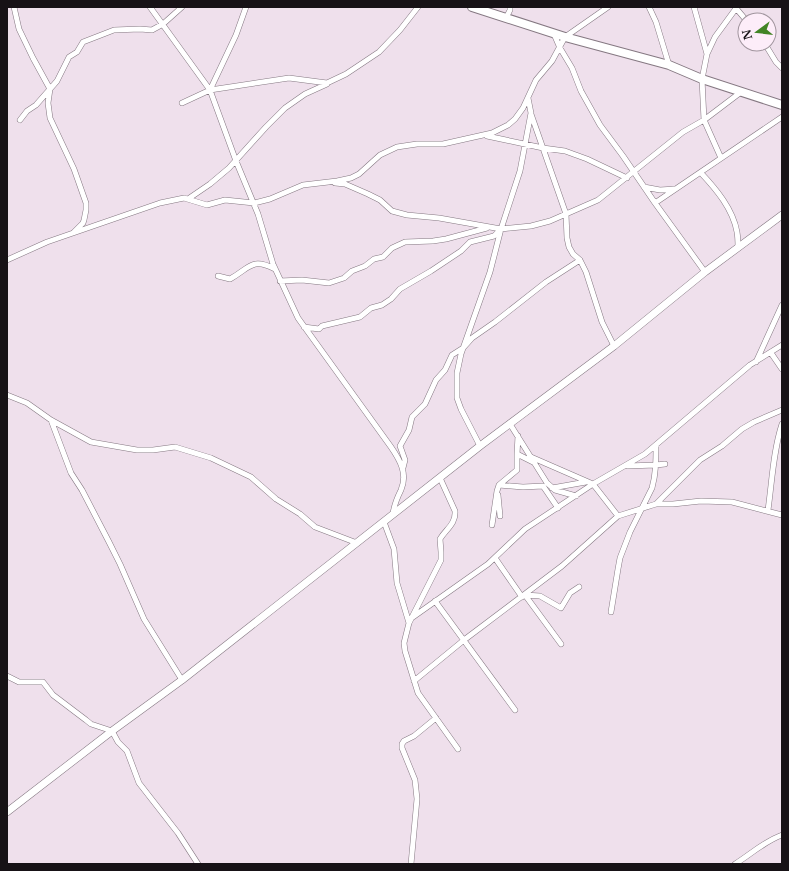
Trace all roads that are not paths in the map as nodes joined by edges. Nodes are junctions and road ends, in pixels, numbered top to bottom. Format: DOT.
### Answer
graph roads {
  1 [pos="14,7"];
  2 [pos="150,7"];
  3 [pos="182,7"];
  4 [pos="246,7"];
  5 [pos="418,7"];
  6 [pos="472,7"];
  7 [pos="510,7"];
  8 [pos="608,7"];
  9 [pos="649,7"];
  10 [pos="694,7"];
  11 [pos="736,8"];
  12 [pos="506,18"];
  13 [pos="163,24"];
  14 [pos="554,34"];
  15 [pos="565,38"];
  16 [pos="560,48"];
  17 [pos="770,52"];
  18 [pos="707,54"];
  19 [pos="669,65"];
  20 [pos="782,68"];
  21 [pos="702,79"];
  22 [pos="327,83"];
  23 [pos="50,89"];
  24 [pos="210,90"];
  25 [pos="741,92"];
  26 [pos="528,97"];
  27 [pos="182,102"];
  28 [pos="782,105"];
  29 [pos="530,113"];
  30 [pos="782,117"];
  31 [pos="20,120"];
  32 [pos="704,120"];
  33 [pos="486,135"];
  34 [pos="526,144"];
  35 [pos="543,148"];
  36 [pos="721,158"];
  37 [pos="236,161"];
  38 [pos="635,172"];
  39 [pos="701,173"];
  40 [pos="627,178"];
  41 [pos="329,182"];
  42 [pos="644,187"];
  43 [pos="676,189"];
  44 [pos="188,199"];
  45 [pos="254,203"];
  46 [pos="655,203"];
  47 [pos="566,214"];
  48 [pos="782,214"];
  49 [pos="490,227"];
  50 [pos="501,229"];
  51 [pos="72,233"];
  52 [pos="738,248"];
  53 [pos="7,260"];
  54 [pos="580,260"];
  55 [pos="275,269"];
  56 [pos="705,272"];
  57 [pos="218,276"];
  58 [pos="280,281"];
  59 [pos="782,305"];
  60 [pos="304,328"];
  61 [pos="782,345"];
  62 [pos="614,346"];
  63 [pos="463,348"];
  64 [pos="771,353"];
  65 [pos="756,362"];
  66 [pos="782,369"];
  67 [pos="7,395"];
  68 [pos="782,410"];
  69 [pos="51,420"];
  70 [pos="510,424"];
  71 [pos="782,424"];
  72 [pos="518,436"];
  73 [pos="656,445"];
  74 [pos="480,446"];
  75 [pos="517,454"];
  76 [pos="531,457"];
  77 [pos="534,463"];
  78 [pos="665,464"];
  79 [pos="656,465"];
  80 [pos="626,466"];
  81 [pos="403,468"];
  82 [pos="440,478"];
  83 [pos="587,481"];
  84 [pos="593,484"];
  85 [pos="499,485"];
  86 [pos="552,488"];
  87 [pos="497,492"];
  88 [pos="576,496"];
  89 [pos="656,504"];
  90 [pos="558,508"];
  91 [pos="640,509"];
  92 [pos="768,510"];
  93 [pos="393,514"];
  94 [pos="782,515"];
  95 [pos="500,516"];
  96 [pos="618,516"];
  97 [pos="384,522"];
  98 [pos="492,525"];
  99 [pos="357,543"];
  100 [pos="495,558"];
  101 [pos="579,587"];
  102 [pos="524,596"];
  103 [pos="435,601"];
  104 [pos="611,612"];
  105 [pos="413,617"];
  106 [pos="409,623"];
  107 [pos="464,640"];
  108 [pos="561,644"];
  109 [pos="7,676"];
  110 [pos="182,680"];
  111 [pos="414,682"];
  112 [pos="515,710"];
  113 [pos="436,718"];
  114 [pos="112,731"];
  115 [pos="458,749"];
  116 [pos="7,812"];
  117 [pos="782,835"];
  118 [pos="198,864"];
  119 [pos="411,864"];
  120 [pos="735,864"];
  1 -- 23 [label="street"];
  2 -- 13 [label="street"];
  3 -- 13 [label="street"];
  4 -- 24 [label="street"];
  5 -- 22 [label="street"];
  6 -- 12 [label="highway"];
  7 -- 12 [label="street"];
  8 -- 15 [label="street"];
  9 -- 19 [label="street"];
  10 -- 18 [label="street"];
  11 -- 18 [label="street"];
  12 -- 14 [label="highway"];
  13 -- 23 [label="street"];
  13 -- 24 [label="street"];
  14 -- 15 [label="highway"];
  14 -- 16 [label="street"];
  15 -- 16 [label="street"];
  15 -- 19 [label="highway"];
  16 -- 26 [label="street"];
  16 -- 38 [label="street"];
  17 -- 20 [label="street"];
  18 -- 21 [label="street"];
  19 -- 21 [label="highway"];
  21 -- 25 [label="highway"];
  21 -- 32 [label="street"];
  22 -- 24 [label="street"];
  22 -- 37 [label="street"];
  23 -- 31 [label="street"];
  23 -- 51 [label="street"];
  24 -- 27 [label="street"];
  24 -- 37 [label="street"];
  25 -- 28 [label="highway"];
  25 -- 32 [label="street"];
  26 -- 29 [label="street"];
  26 -- 33 [label="street"];
  29 -- 34 [label="street"];
  29 -- 35 [label="street"];
  30 -- 36 [label="street"];
  32 -- 36 [label="street"];
  32 -- 38 [label="street"];
  33 -- 34 [label="street"];
  33 -- 41 [label="street"];
  34 -- 35 [label="street"];
  34 -- 50 [label="street"];
  35 -- 40 [label="street"];
  35 -- 47 [label="street"];
  36 -- 39 [label="street"];
  37 -- 44 [label="street"];
  37 -- 45 [label="street"];
  38 -- 40 [label="street"];
  38 -- 42 [label="street"];
  39 -- 43 [label="street"];
  39 -- 52 [label="street"];
  40 -- 47 [label="street"];
  41 -- 45 [label="street"];
  41 -- 49 [label="street"];
  42 -- 43 [label="street"];
  42 -- 46 [label="street"];
  43 -- 46 [label="street"];
  44 -- 45 [label="street"];
  44 -- 51 [label="street"];
  45 -- 55 [label="street"];
  46 -- 56 [label="street"];
  47 -- 50 [label="street"];
  47 -- 54 [label="street"];
  48 -- 52 [label="main road"];
  49 -- 50 [label="street"];
  49 -- 58 [label="street"];
  50 -- 60 [label="street"];
  50 -- 63 [label="street"];
  51 -- 53 [label="street"];
  52 -- 56 [label="main road"];
  54 -- 62 [label="street"];
  54 -- 63 [label="street"];
  55 -- 57 [label="street"];
  55 -- 58 [label="street"];
  56 -- 62 [label="main road"];
  58 -- 60 [label="street"];
  59 -- 65 [label="street"];
  60 -- 81 [label="street"];
  61 -- 64 [label="street"];
  62 -- 70 [label="main road"];
  63 -- 74 [label="street"];
  63 -- 81 [label="street"];
  64 -- 65 [label="street"];
  64 -- 66 [label="street"];
  65 -- 73 [label="street"];
  67 -- 69 [label="street"];
  68 -- 89 [label="street"];
  69 -- 99 [label="street"];
  69 -- 110 [label="street"];
  70 -- 72 [label="street"];
  70 -- 74 [label="main road"];
  71 -- 92 [label="street"];
  72 -- 75 [label="street"];
  72 -- 76 [label="street"];
  73 -- 79 [label="street"];
  73 -- 80 [label="street"];
  74 -- 82 [label="main road"];
  75 -- 77 [label="street"];
  75 -- 85 [label="street"];
  76 -- 77 [label="street"];
  76 -- 83 [label="street"];
  77 -- 86 [label="street"];
  78 -- 79 [label="street"];
  79 -- 80 [label="street"];
  79 -- 91 [label="street"];
  80 -- 84 [label="street"];
  81 -- 93 [label="street"];
  82 -- 93 [label="main road"];
  82 -- 105 [label="street"];
  83 -- 84 [label="street"];
  83 -- 86 [label="street"];
  84 -- 88 [label="street"];
  84 -- 96 [label="street"];
  85 -- 87 [label="street"];
  85 -- 90 [label="street"];
  86 -- 88 [label="street"];
  87 -- 95 [label="street"];
  87 -- 98 [label="street"];
  88 -- 90 [label="street"];
  89 -- 91 [label="street"];
  89 -- 92 [label="street"];
  90 -- 100 [label="street"];
  91 -- 96 [label="street"];
  91 -- 104 [label="street"];
  92 -- 94 [label="street"];
  93 -- 97 [label="main road"];
  96 -- 102 [label="street"];
  97 -- 99 [label="main road"];
  97 -- 106 [label="street"];
  99 -- 110 [label="main road"];
  100 -- 102 [label="street"];
  100 -- 103 [label="street"];
  101 -- 102 [label="street"];
  102 -- 107 [label="street"];
  102 -- 108 [label="street"];
  103 -- 105 [label="street"];
  103 -- 107 [label="street"];
  105 -- 106 [label="street"];
  106 -- 111 [label="street"];
  107 -- 111 [label="street"];
  107 -- 112 [label="street"];
  109 -- 114 [label="street"];
  110 -- 114 [label="main road"];
  111 -- 113 [label="street"];
  113 -- 115 [label="street"];
  113 -- 119 [label="street"];
  114 -- 116 [label="main road"];
  114 -- 118 [label="street"];
  117 -- 120 [label="street"];
}
